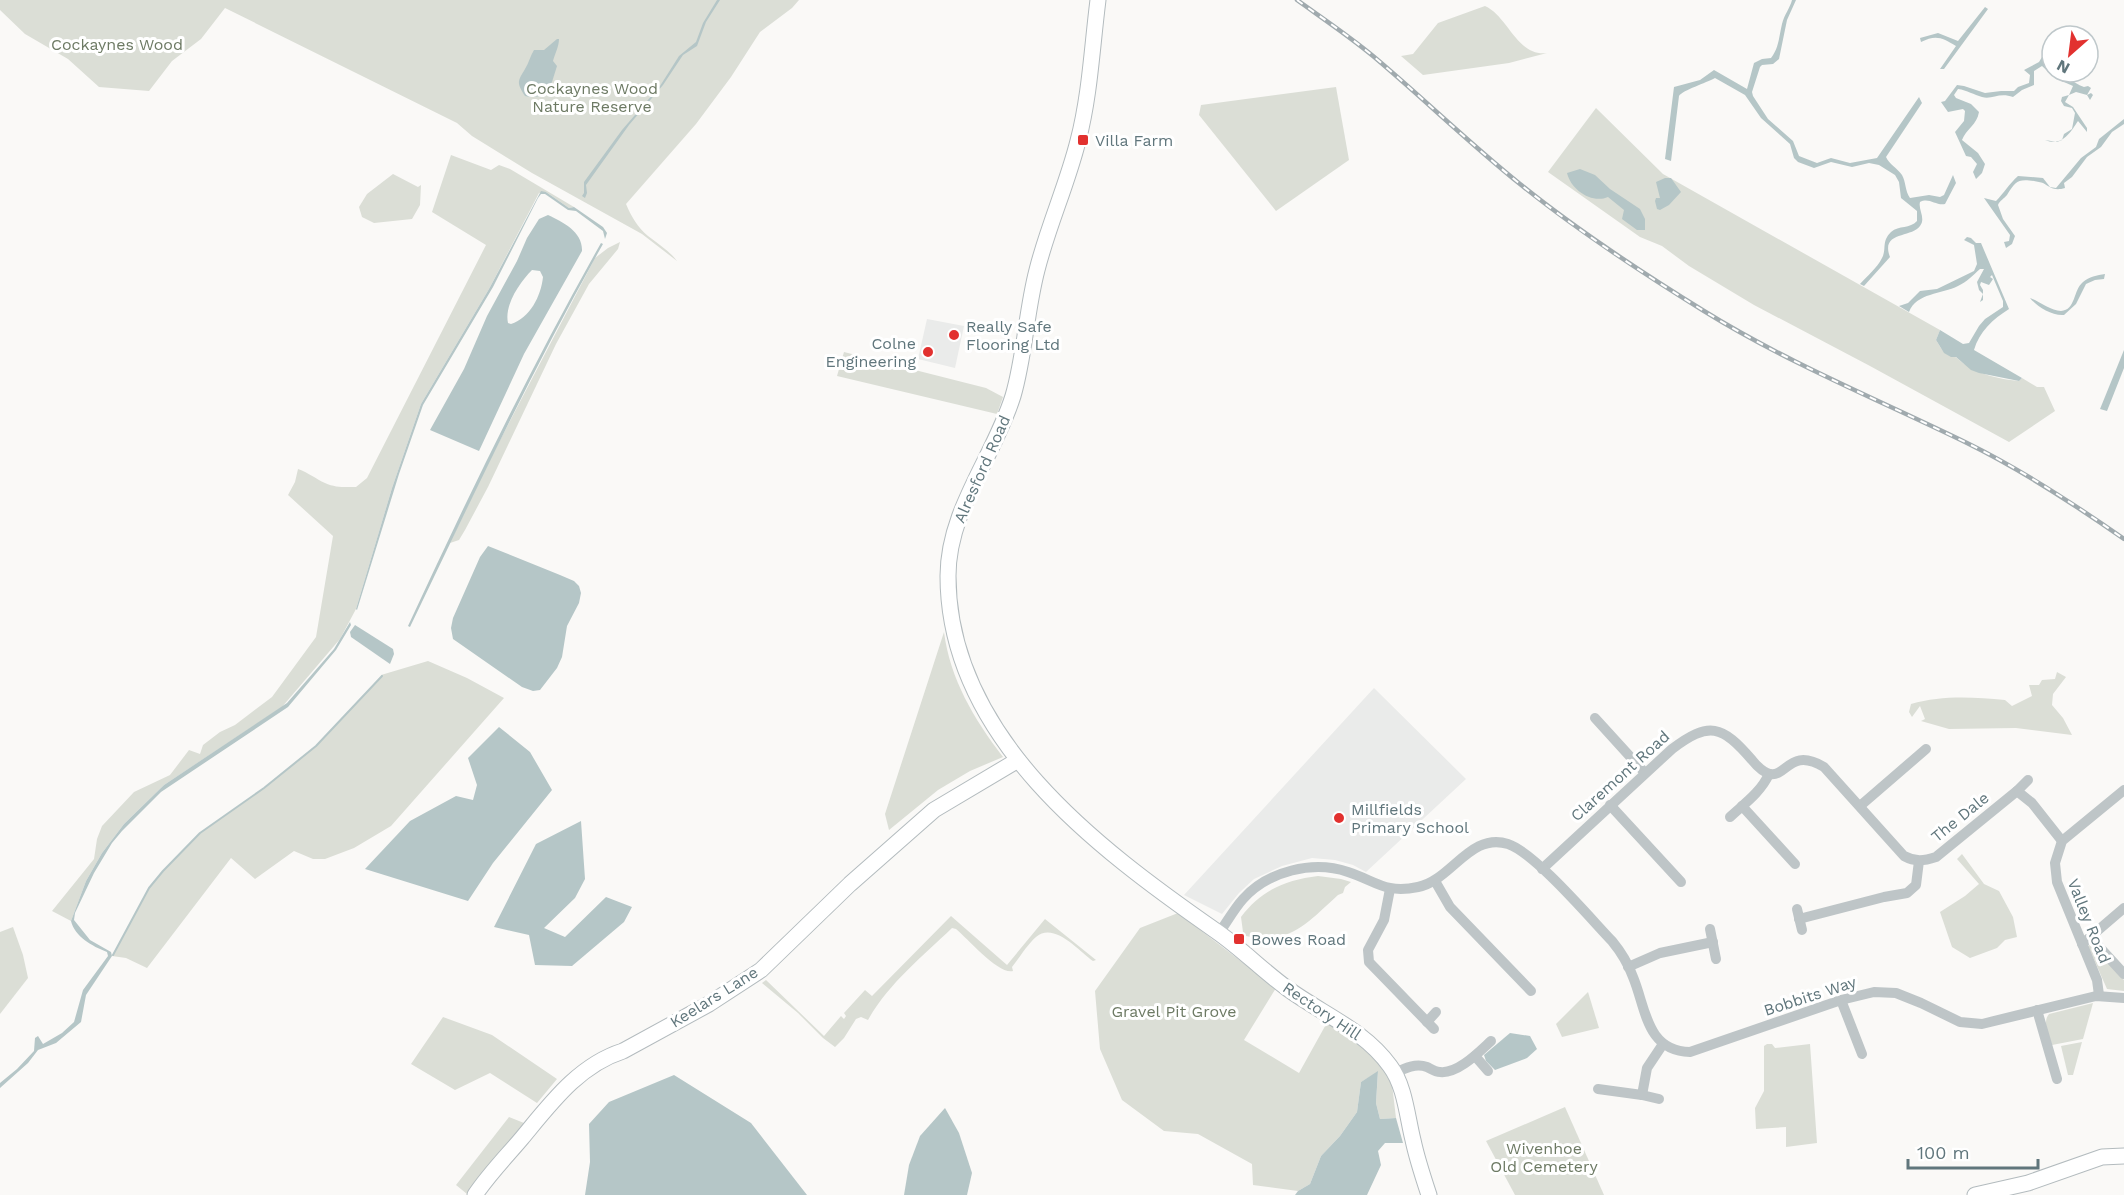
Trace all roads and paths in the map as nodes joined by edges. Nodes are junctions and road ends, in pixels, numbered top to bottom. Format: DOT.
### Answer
graph roads {
  1 [pos="1098,0"];
  2 [pos="1597,725"];
  3 [pos="1923,754"];
  4 [pos="1018,760"];
  5 [pos="1645,773"];
  6 [pos="1769,774"];
  7 [pos="2028,780"];
  8 [pos="2124,790"];
  9 [pos="2017,791"];
  10 [pos="1610,805"];
  11 [pos="1742,806"];
  12 [pos="1860,806"];
  13 [pos="1730,817"];
  14 [pos="2062,841"];
  15 [pos="1918,861"];
  16 [pos="1795,864"];
  17 [pos="1542,869"];
  18 [pos="1680,877"];
  19 [pos="1435,881"];
  20 [pos="1390,889"];
  21 [pos="1171,900"];
  22 [pos="2124,908"];
  23 [pos="1799,919"];
  24 [pos="1710,928"];
  25 [pos="1219,933"];
  26 [pos="2086,941"];
  27 [pos="1713,942"];
  28 [pos="1716,959"];
  29 [pos="1628,967"];
  30 [pos="2124,974"];
  31 [pos="1526,991"];
  32 [pos="2099,995"];
  33 [pos="2124,998"];
  34 [pos="1840,1000"];
  35 [pos="2037,1010"];
  36 [pos="1436,1012"];
  37 [pos="1491,1041"];
  38 [pos="1663,1044"];
  39 [pos="1864,1052"];
  40 [pos="1474,1056"];
  41 [pos="1488,1071"];
  42 [pos="1395,1073"];
  43 [pos="2057,1079"];
  44 [pos="1603,1086"];
  45 [pos="1642,1095"];
  46 [pos="1659,1099"];
  47 [pos="2124,1156"];
  48 [pos="475,1195"];
  49 [pos="1429,1195"];
  50 [pos="1975,1195"];
  1 -- 4 [label="street, Alresford Road"];
  2 -- 5 [label="street"];
  3 -- 12 [label="street"];
  4 -- 21 [label="street, Alresford Road"];
  4 -- 48 [label="street, Keelars Lane"];
  5 -- 6 [label="street, Claremont Road"];
  5 -- 10 [label="street, Claremont Road"];
  6 -- 11 [label="street"];
  6 -- 12 [label="street"];
  7 -- 9 [label="street, The Dale"];
  8 -- 14 [label="street"];
  9 -- 14 [label="street"];
  9 -- 15 [label="street, The Dale"];
  10 -- 17 [label="street, Claremont Road"];
  10 -- 18 [label="street"];
  11 -- 13 [label="street"];
  11 -- 16 [label="street"];
  12 -- 15 [label="street"];
  14 -- 26 [label="street, Valley Road"];
  15 -- 23 [label="street"];
  17 -- 19 [label="street"];
  17 -- 29 [label="street"];
  19 -- 20 [label="street"];
  19 -- 31 [label="street"];
  20 -- 25 [label="street"];
  20 -- 36 [label="street"];
  21 -- 25 [label="street, Rectory Hill"];
  22 -- 26 [label="street"];
  24 -- 27 [label="street"];
  25 -- 42 [label="street, Rectory Hill"];
  26 -- 30 [label="street"];
  26 -- 32 [label="street, Valley Road"];
  27 -- 28 [label="street"];
  27 -- 29 [label="street"];
  29 -- 38 [label="street"];
  32 -- 33 [label="street"];
  32 -- 35 [label="street, Bobbits Way"];
  34 -- 35 [label="street, Bobbits Way"];
  34 -- 38 [label="street, Bobbits Way"];
  34 -- 39 [label="street"];
  35 -- 43 [label="street"];
  37 -- 40 [label="street"];
  38 -- 45 [label="street"];
  40 -- 41 [label="street"];
  40 -- 42 [label="street"];
  42 -- 49 [label="street, Rectory Hill"];
  44 -- 45 [label="street"];
  45 -- 46 [label="street"];
  47 -- 50 [label="street"];
}
